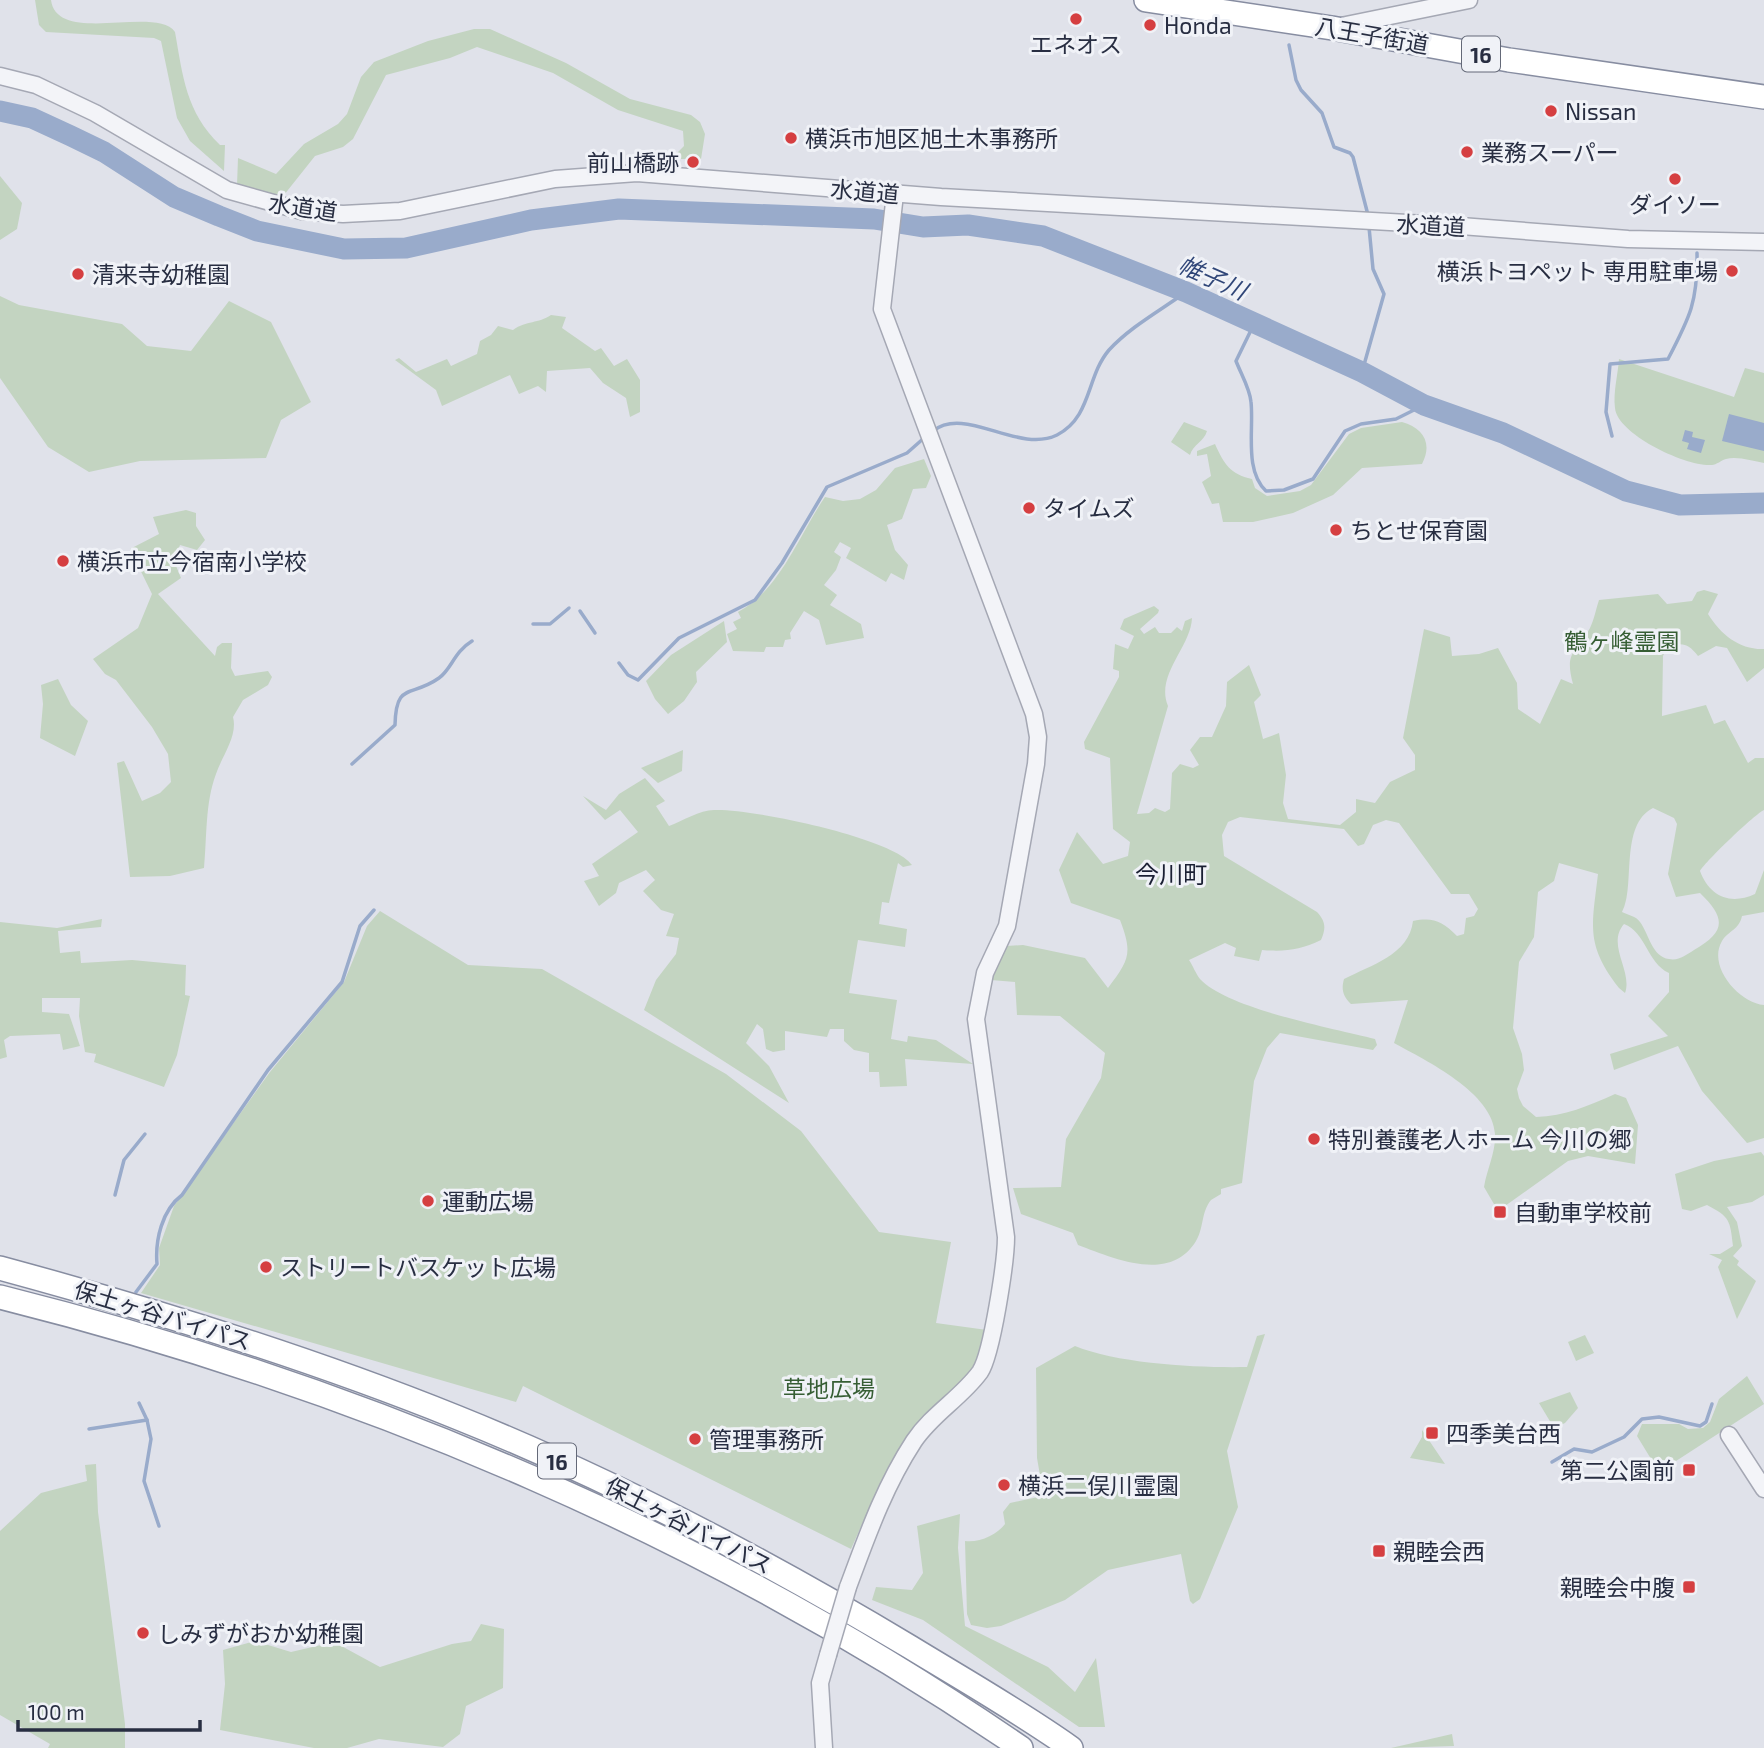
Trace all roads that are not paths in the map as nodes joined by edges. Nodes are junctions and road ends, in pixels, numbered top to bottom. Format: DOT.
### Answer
graph roads {
  1 [pos="1146,0"];
  2 [pos="1469,0"];
  3 [pos="1332,28"];
  4 [pos="0,76"];
  5 [pos="1764,97"];
  6 [pos="895,194"];
  7 [pos="1764,242"];
  8 [pos="0,1268"];
  9 [pos="0,1297"];
  10 [pos="1729,1435"];
  11 [pos="1764,1489"];
  12 [pos="824,1748"];
  13 [pos="1021,1748"];
  14 [pos="1071,1748"];
  1 -- 3 [label="highway, 八王子街道 / 16"];
  2 -- 3 [label="street"];
  3 -- 5 [label="highway, 八王子街道 / 16"];
  4 -- 6 [label="street, 水道道"];
  6 -- 7 [label="street, 水道道"];
  6 -- 12 [label="street, bridge"];
  8 -- 14 [label="highway, 保土ヶ谷バイパス / 16"];
  9 -- 13 [label="highway, 保土ヶ谷バイパス / 16"];
  10 -- 11 [label="street"];
}
